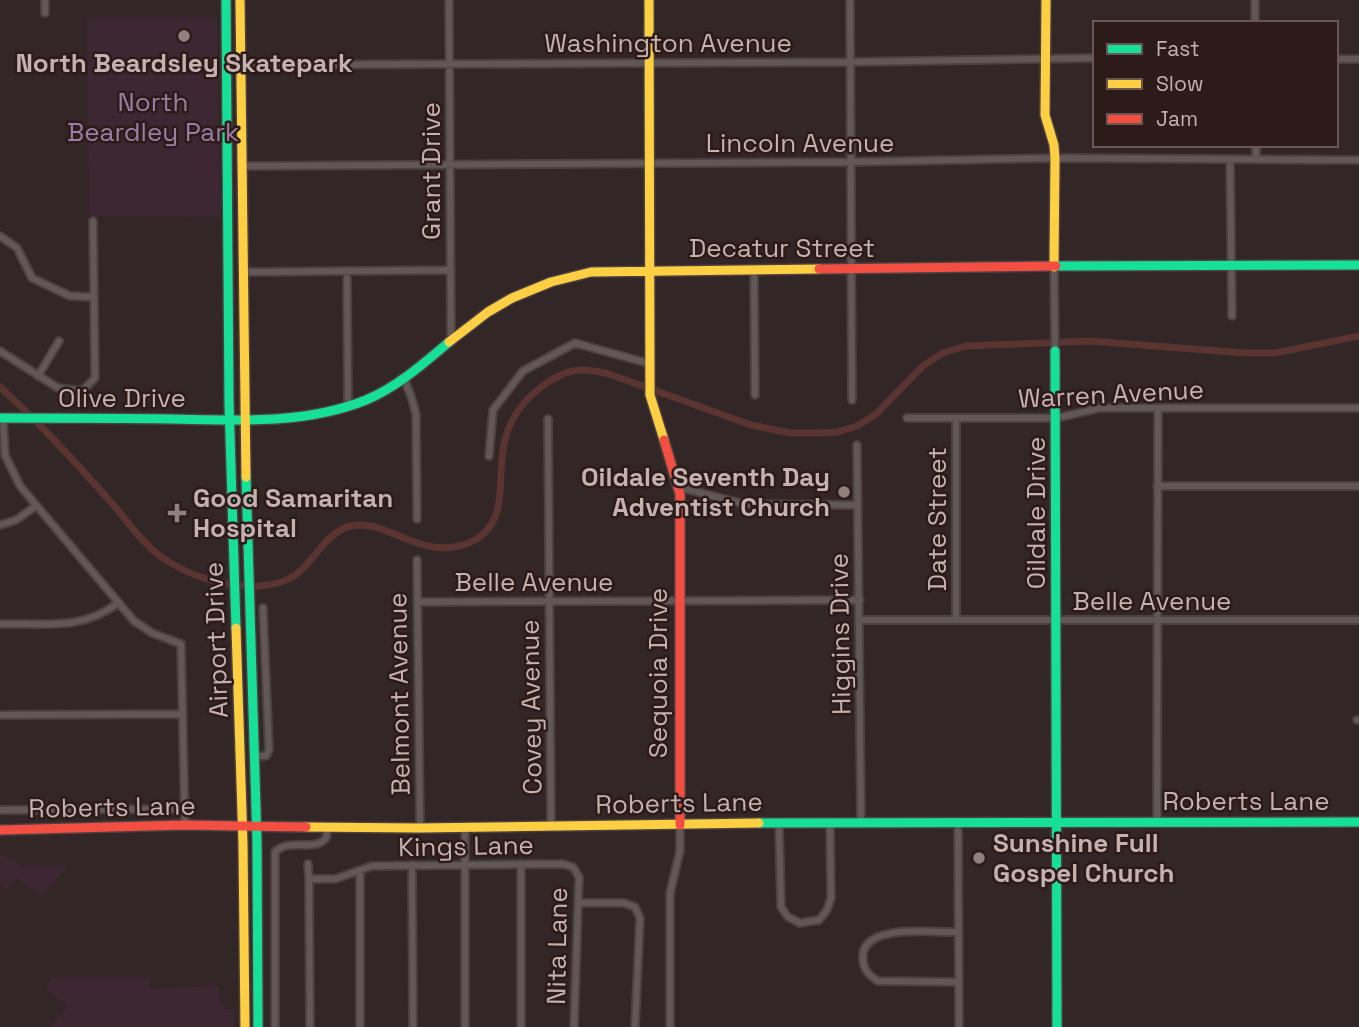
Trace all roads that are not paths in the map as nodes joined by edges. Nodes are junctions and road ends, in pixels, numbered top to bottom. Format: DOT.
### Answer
graph roads {
  1 [pos="45,0"];
  2 [pos="226,0"];
  3 [pos="240,0"];
  4 [pos="449,0"];
  5 [pos="649,0"];
  6 [pos="850,0"];
  7 [pos="1046,0"];
  8 [pos="1255,0"];
  9 [pos="45,13"];
  10 [pos="1255,21"];
  11 [pos="1045,57"];
  12 [pos="1093,58"];
  13 [pos="1338,59"];
  14 [pos="1359,59"];
  15 [pos="649,62"];
  16 [pos="850,62"];
  17 [pos="449,63"];
  18 [pos="240,65"];
  19 [pos="1256,147"];
  20 [pos="1055,158"];
  21 [pos="1230,159"];
  22 [pos="1256,159"];
  23 [pos="1359,160"];
  24 [pos="851,162"];
  25 [pos="649,163"];
  26 [pos="450,164"];
  27 [pos="242,166"];
  28 [pos="93,220"];
  29 [pos="0,236"];
  30 [pos="1232,264"];
  31 [pos="1359,265"];
  32 [pos="1054,267"];
  33 [pos="851,268"];
  34 [pos="754,269"];
  35 [pos="451,270"];
  36 [pos="650,270"];
  37 [pos="347,271"];
  38 [pos="243,272"];
  39 [pos="93,297"];
  40 [pos="1233,316"];
  41 [pos="59,341"];
  42 [pos="451,342"];
  43 [pos="0,351"];
  44 [pos="1055,351"];
  45 [pos="651,364"];
  46 [pos="38,376"];
  47 [pos="404,379"];
  48 [pos="755,395"];
  49 [pos="852,400"];
  50 [pos="348,407"];
  51 [pos="1157,408"];
  52 [pos="1359,408"];
  53 [pos="1,418"];
  54 [pos="907,418"];
  55 [pos="956,418"];
  56 [pos="1057,418"];
  57 [pos="230,419"];
  58 [pos="244,419"];
  59 [pos="548,419"];
  60 [pos="857,445"];
  61 [pos="489,456"];
  62 [pos="678,486"];
  63 [pos="1157,486"];
  64 [pos="1359,486"];
  65 [pos="857,505"];
  66 [pos="36,506"];
  67 [pos="417,519"];
  68 [pos="0,525"];
  69 [pos="417,560"];
  70 [pos="860,600"];
  71 [pos="549,601"];
  72 [pos="679,601"];
  73 [pos="418,602"];
  74 [pos="118,603"];
  75 [pos="263,608"];
  76 [pos="860,620"];
  77 [pos="956,620"];
  78 [pos="1057,620"];
  79 [pos="1157,620"];
  80 [pos="1359,620"];
  81 [pos="0,624"];
  82 [pos="182,714"];
  83 [pos="0,715"];
  84 [pos="254,756"];
  85 [pos="185,809"];
  86 [pos="0,810"];
  87 [pos="1056,822"];
  88 [pos="1157,822"];
  89 [pos="1359,822"];
  90 [pos="779,823"];
  91 [pos="831,823"];
  92 [pos="861,823"];
  93 [pos="958,823"];
  94 [pos="185,825"];
  95 [pos="680,825"];
  96 [pos="242,826"];
  97 [pos="551,826"];
  98 [pos="257,827"];
  99 [pos="328,827"];
  100 [pos="465,827"];
  101 [pos="420,828"];
  102 [pos="0,830"];
  103 [pos="308,864"];
  104 [pos="464,864"];
  105 [pos="521,864"];
  106 [pos="412,866"];
  107 [pos="573,867"];
  108 [pos="360,871"];
  109 [pos="309,879"];
  110 [pos="579,903"];
  111 [pos="958,932"];
  112 [pos="959,982"];
  113 [pos="245,1027"];
  114 [pos="258,1027"];
  115 [pos="275,1027"];
  116 [pos="310,1027"];
  117 [pos="360,1027"];
  118 [pos="413,1027"];
  119 [pos="465,1027"];
  120 [pos="521,1027"];
  121 [pos="574,1027"];
  122 [pos="635,1027"];
  123 [pos="670,1027"];
  124 [pos="959,1027"];
  125 [pos="1057,1027"];
  1 -- 9 [label="street"];
  2 -- 57 [label="main road, Airport Drive"];
  3 -- 18 [label="main road, Airport Drive"];
  4 -- 17 [label="street, Grant Drive"];
  5 -- 15 [label="main road, Sequoia Drive"];
  6 -- 16 [label="street"];
  7 -- 11 [label="main road, Oildale Drive"];
  8 -- 10 [label="street"];
  11 -- 12 [label="street, Washington Avenue"];
  11 -- 16 [label="street, Washington Avenue"];
  11 -- 20 [label="main road, Oildale Drive"];
  13 -- 14 [label="street"];
  15 -- 16 [label="street, Washington Avenue"];
  15 -- 17 [label="street, Washington Avenue"];
  15 -- 25 [label="main road, Sequoia Drive"];
  16 -- 24 [label="street"];
  17 -- 18 [label="street, Washington Avenue"];
  17 -- 26 [label="street, Grant Drive"];
  18 -- 27 [label="main road, Airport Drive"];
  19 -- 22 [label="street"];
  20 -- 21 [label="street, Lincoln Avenue"];
  20 -- 24 [label="street, Lincoln Avenue"];
  20 -- 32 [label="main road, Oildale Drive"];
  21 -- 22 [label="street, Lincoln Avenue"];
  21 -- 30 [label="street"];
  22 -- 23 [label="street, Lincoln Avenue"];
  24 -- 25 [label="street, Lincoln Avenue"];
  24 -- 33 [label="street"];
  25 -- 26 [label="street, Lincoln Avenue"];
  25 -- 36 [label="main road, Sequoia Drive"];
  26 -- 27 [label="street, Lincoln Avenue"];
  26 -- 35 [label="street, Grant Drive"];
  27 -- 38 [label="main road, Airport Drive"];
  28 -- 39 [label="street"];
  29 -- 39 [label="street"];
  30 -- 31 [label="main road, Decatur Street"];
  30 -- 32 [label="main road, Decatur Street"];
  30 -- 40 [label="street"];
  32 -- 33 [label="main road, Decatur Street"];
  32 -- 44 [label="street, Oildale Drive"];
  33 -- 34 [label="main road, Decatur Street"];
  33 -- 49 [label="street"];
  34 -- 36 [label="main road, Decatur Street"];
  34 -- 48 [label="street"];
  35 -- 37 [label="street"];
  35 -- 42 [label="street, Grant Drive"];
  36 -- 42 [label="main road, Decatur Street"];
  36 -- 45 [label="main road, Sequoia Drive"];
  37 -- 38 [label="street"];
  37 -- 50 [label="street"];
  38 -- 58 [label="main road, Airport Drive"];
  39 -- 46 [label="street"];
  41 -- 46 [label="street"];
  42 -- 47 [label="main road, Decatur Street"];
  43 -- 46 [label="street"];
  44 -- 56 [label="main road, Oildale Drive"];
  45 -- 61 [label="street"];
  45 -- 62 [label="main road, Sequoia Drive"];
  47 -- 50 [label="main road, Decatur Street"];
  47 -- 67 [label="street"];
  50 -- 58 [label="main road, Decatur Street"];
  51 -- 52 [label="street, Warren Avenue"];
  51 -- 56 [label="street, Warren Avenue"];
  51 -- 63 [label="street"];
  53 -- 57 [label="main road, Olive Drive"];
  53 -- 66 [label="street"];
  54 -- 55 [label="street, Warren Avenue"];
  55 -- 56 [label="street, Warren Avenue"];
  55 -- 77 [label="street, Date Street"];
  56 -- 78 [label="main road, Oildale Drive"];
  57 -- 58 [label="main road, Olive Drive"];
  57 -- 96 [label="main road, Airport Drive"];
  58 -- 84 [label="main road, Airport Drive"];
  59 -- 71 [label="street, Covey Avenue"];
  60 -- 65 [label="street, Higgins Drive"];
  62 -- 65 [label="street"];
  62 -- 72 [label="main road, Sequoia Drive"];
  63 -- 64 [label="street"];
  63 -- 79 [label="street"];
  65 -- 70 [label="street, Higgins Drive"];
  66 -- 68 [label="street"];
  66 -- 74 [label="street"];
  69 -- 73 [label="street, Belmont Avenue"];
  70 -- 72 [label="street, Belle Avenue"];
  70 -- 76 [label="street, Higgins Drive"];
  71 -- 72 [label="street, Belle Avenue"];
  71 -- 73 [label="street, Belle Avenue"];
  71 -- 97 [label="street, Covey Avenue"];
  72 -- 95 [label="main road, Sequoia Drive"];
  73 -- 101 [label="street, Belmont Avenue"];
  74 -- 81 [label="street"];
  74 -- 82 [label="street"];
  75 -- 84 [label="street"];
  76 -- 77 [label="street, Belle Avenue"];
  76 -- 92 [label="street, Higgins Drive"];
  77 -- 78 [label="street, Belle Avenue"];
  78 -- 79 [label="street, Belle Avenue"];
  78 -- 87 [label="main road, Oildale Drive"];
  79 -- 80 [label="street, Belle Avenue"];
  79 -- 88 [label="street"];
  82 -- 83 [label="street"];
  82 -- 85 [label="street"];
  84 -- 98 [label="main road, Airport Drive"];
  85 -- 86 [label="street"];
  85 -- 94 [label="street"];
  87 -- 88 [label="main road, Roberts Lane"];
  87 -- 93 [label="main road, Roberts Lane"];
  87 -- 125 [label="main road, Oildale Drive"];
  88 -- 89 [label="main road, Roberts Lane"];
  90 -- 91 [label="main road, Roberts Lane"];
  90 -- 91 [label="street"];
  90 -- 95 [label="main road, Roberts Lane"];
  91 -- 92 [label="main road, Roberts Lane"];
  92 -- 93 [label="main road, Roberts Lane"];
  93 -- 111 [label="street"];
  94 -- 96 [label="main road, Roberts Lane"];
  94 -- 102 [label="main road, Roberts Lane"];
  95 -- 97 [label="main road, Roberts Lane"];
  95 -- 123 [label="street, Sequoia Drive"];
  96 -- 98 [label="main road, Roberts Lane"];
  96 -- 113 [label="main road, Airport Drive"];
  97 -- 100 [label="main road, Roberts Lane"];
  98 -- 99 [label="main road, Roberts Lane"];
  98 -- 114 [label="main road, Airport Drive"];
  99 -- 101 [label="main road, Roberts Lane"];
  99 -- 115 [label="street"];
  100 -- 101 [label="main road, Roberts Lane"];
  100 -- 104 [label="street"];
  103 -- 109 [label="street"];
  104 -- 105 [label="street, Kings Lane"];
  104 -- 106 [label="street, Kings Lane"];
  104 -- 119 [label="street"];
  105 -- 107 [label="street, Kings Lane"];
  105 -- 120 [label="street"];
  106 -- 108 [label="street, Kings Lane"];
  106 -- 118 [label="street"];
  107 -- 110 [label="street, Nita Lane"];
  108 -- 109 [label="street, Kings Lane"];
  108 -- 117 [label="street"];
  109 -- 116 [label="street"];
  110 -- 121 [label="street, Nita Lane"];
  110 -- 122 [label="street"];
  111 -- 112 [label="street"];
  111 -- 112 [label="street"];
  112 -- 124 [label="street"];
}
